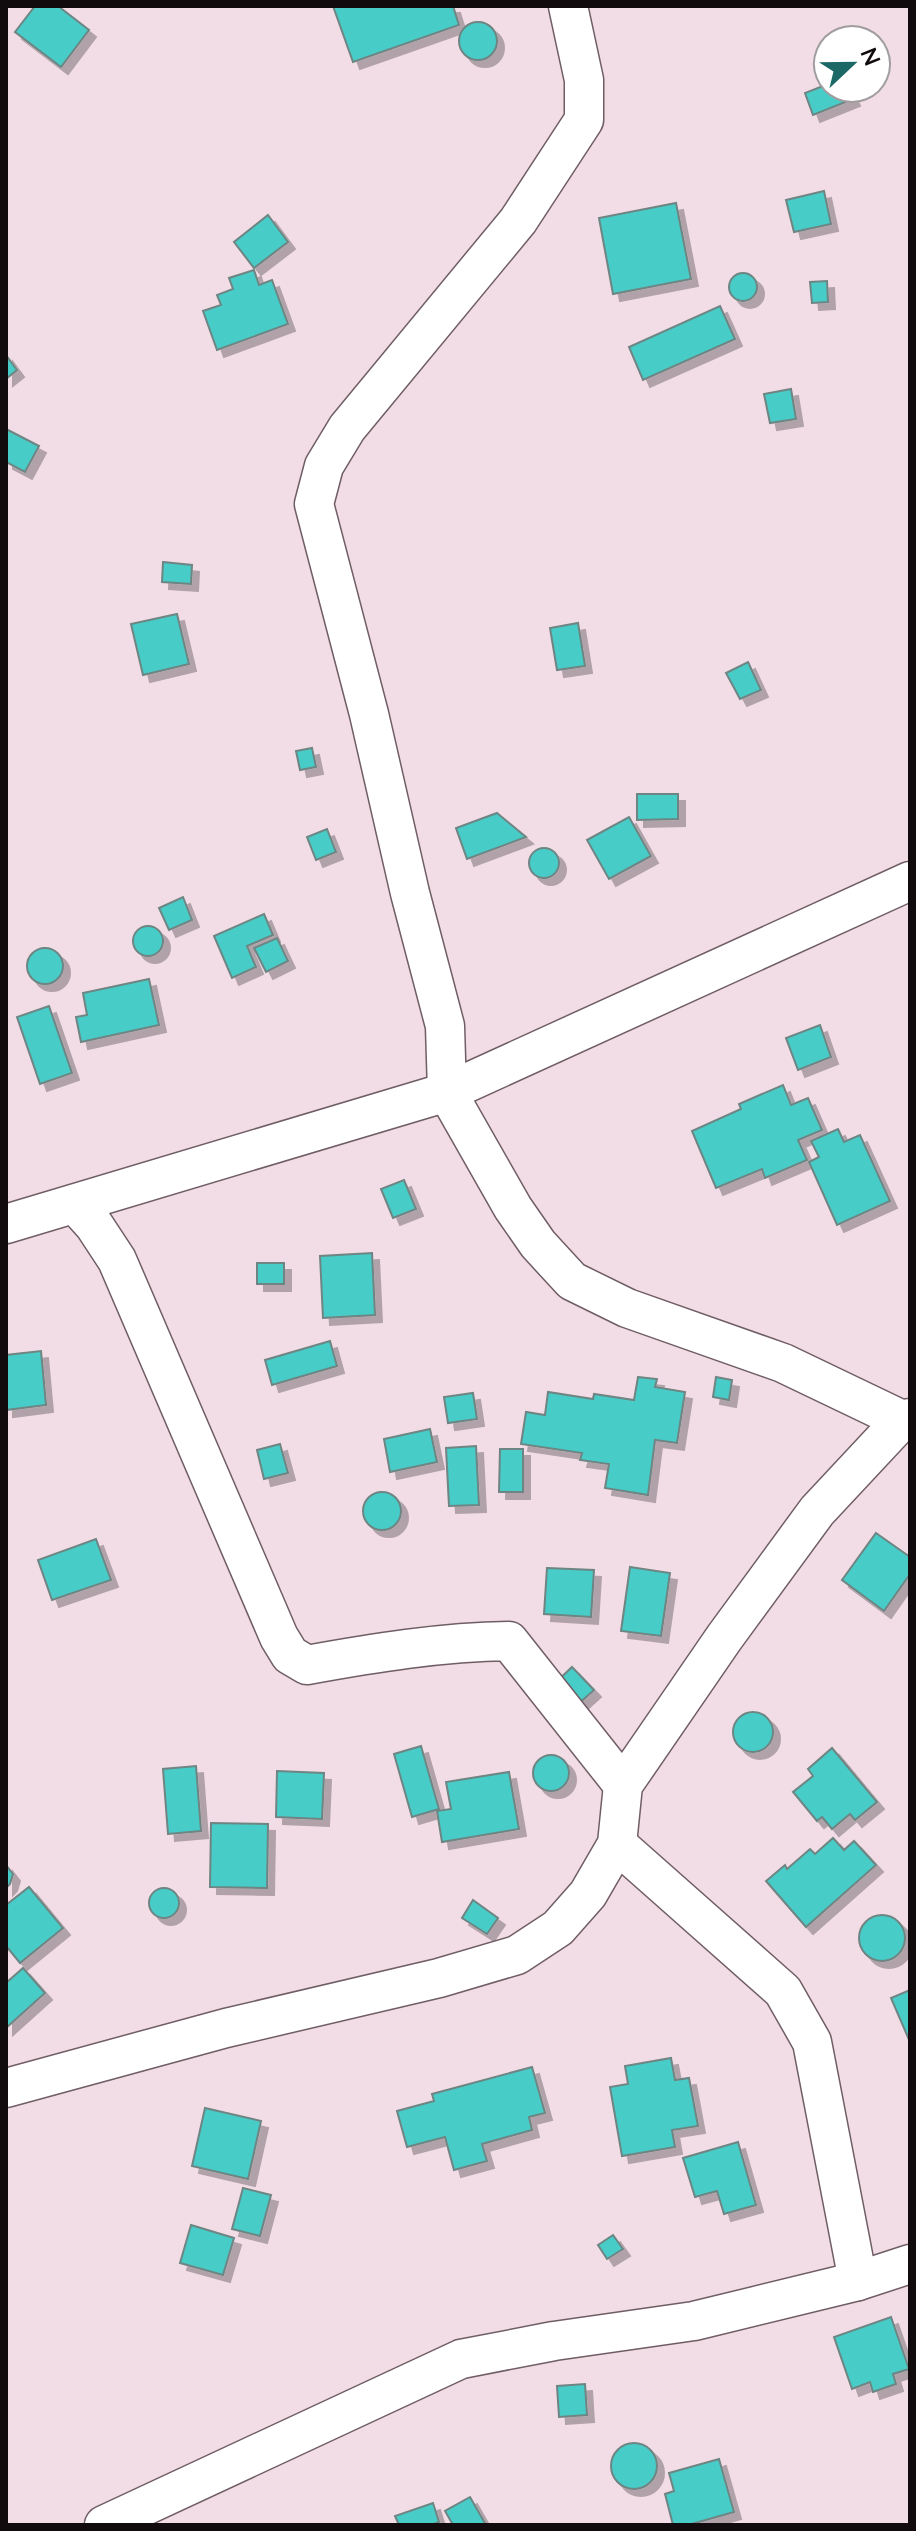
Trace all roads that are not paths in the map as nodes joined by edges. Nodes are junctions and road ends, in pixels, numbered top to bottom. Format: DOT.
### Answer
graph roads {
  1 [pos="568,6"];
  2 [pos="910,881"];
  3 [pos="447,1092"];
  4 [pos="75,1204"];
  5 [pos="6,1224"];
  6 [pos="906,1419"];
  7 [pos="623,1785"];
  8 [pos="617,1844"];
  9 [pos="6,2088"];
  10 [pos="910,2264"];
  11 [pos="858,2281"];
  12 [pos="104,2525"];
  1 -- 3 [label="street"];
  2 -- 3 [label="street"];
  3 -- 4 [label="street"];
  3 -- 6 [label="street"];
  4 -- 5 [label="street"];
  4 -- 7 [label="street"];
  6 -- 7 [label="street"];
  7 -- 8 [label="street"];
  8 -- 9 [label="street"];
  8 -- 11 [label="street"];
  10 -- 11 [label="street"];
  11 -- 12 [label="street"];
}
